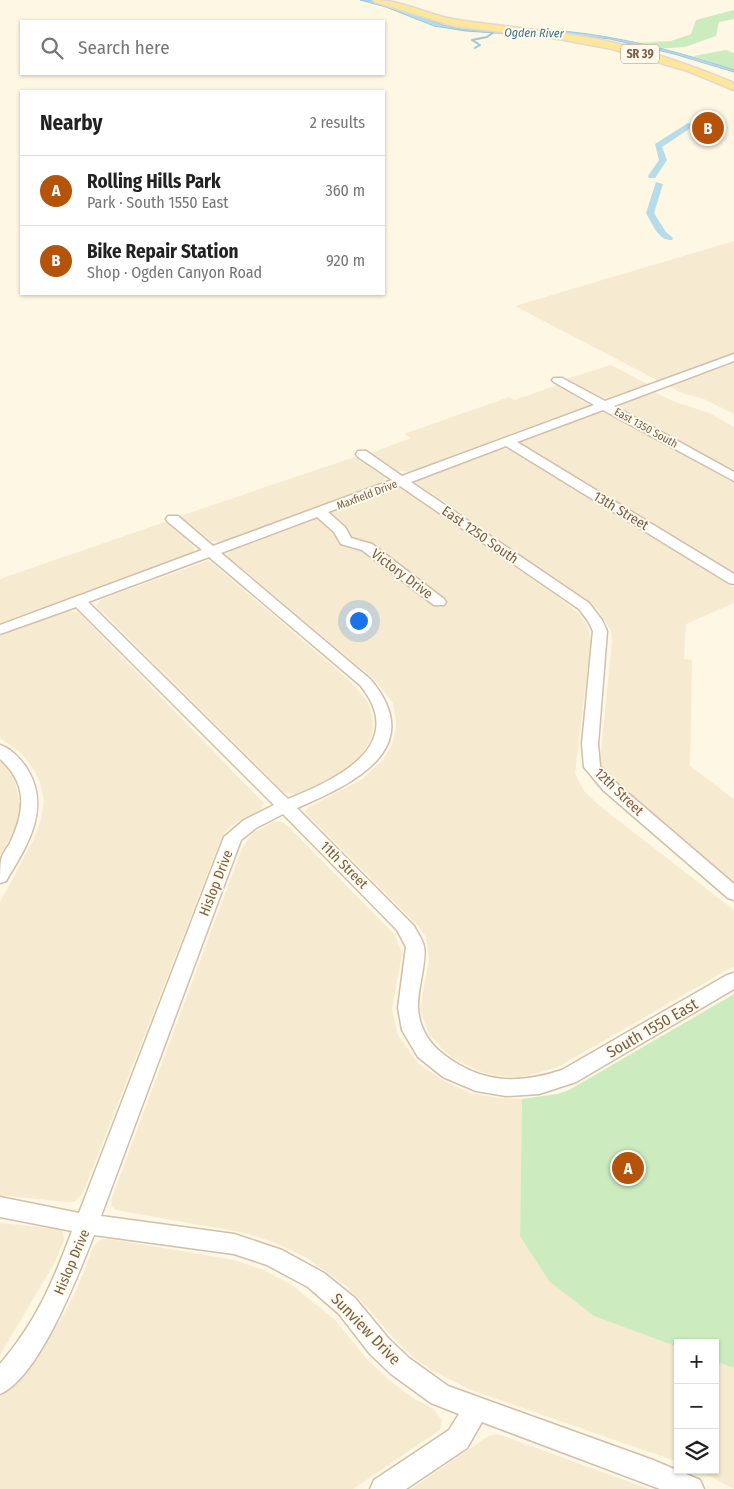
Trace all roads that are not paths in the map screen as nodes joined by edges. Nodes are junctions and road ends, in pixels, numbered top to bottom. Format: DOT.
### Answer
graph roads {
  1 [pos="378,0"];
  2 [pos="734,87"];
  3 [pos="734,356"];
  4 [pos="558,380"];
  5 [pos="604,405"];
  6 [pos="508,442"];
  7 [pos="362,454"];
  8 [pos="734,477"];
  9 [pos="403,481"];
  10 [pos="320,512"];
  11 [pos="173,519"];
  12 [pos="212,553"];
  13 [pos="734,580"];
  14 [pos="79,601"];
  15 [pos="439,602"];
  16 [pos="595,620"];
  17 [pos="0,630"];
  18 [pos="0,750"];
  19 [pos="285,807"];
  20 [pos="0,877"];
  21 [pos="734,894"];
  22 [pos="734,980"];
  23 [pos="569,1076"];
  24 [pos="0,1207"];
  25 [pos="88,1224"];
  26 [pos="0,1382"];
  27 [pos="476,1408"];
  28 [pos="383,1489"];
  29 [pos="691,1489"];
  1 -- 2 [label="main road, SR 39"];
  3 -- 5 [label="street, Maxfield Drive"];
  4 -- 5 [label="street, East 1350 South"];
  5 -- 6 [label="street, Maxfield Drive"];
  5 -- 8 [label="street, East 1350 South"];
  6 -- 9 [label="street, Maxfield Drive"];
  6 -- 13 [label="street, 13th Street"];
  7 -- 9 [label="street, East 1250 South"];
  9 -- 10 [label="street, Maxfield Drive"];
  9 -- 16 [label="street, East 1250 South"];
  10 -- 12 [label="street, Maxfield Drive"];
  10 -- 15 [label="street, Victory Drive"];
  11 -- 12 [label="street, Hislop Drive"];
  12 -- 14 [label="street, Maxfield Drive"];
  12 -- 19 [label="street, Hislop Drive"];
  14 -- 17 [label="street, Maxfield Drive"];
  14 -- 19 [label="street, 11th Street"];
  16 -- 21 [label="street, 12th Street"];
  18 -- 20 [label="street"];
  19 -- 23 [label="street, 11th Street"];
  19 -- 25 [label="street, Hislop Drive"];
  22 -- 23 [label="street, South 1550 East"];
  24 -- 25 [label="street, Sunview Drive"];
  25 -- 26 [label="street, Hislop Drive"];
  25 -- 27 [label="street, Sunview Drive"];
  27 -- 28 [label="street"];
  27 -- 29 [label="street, Sunview Drive"];
}
